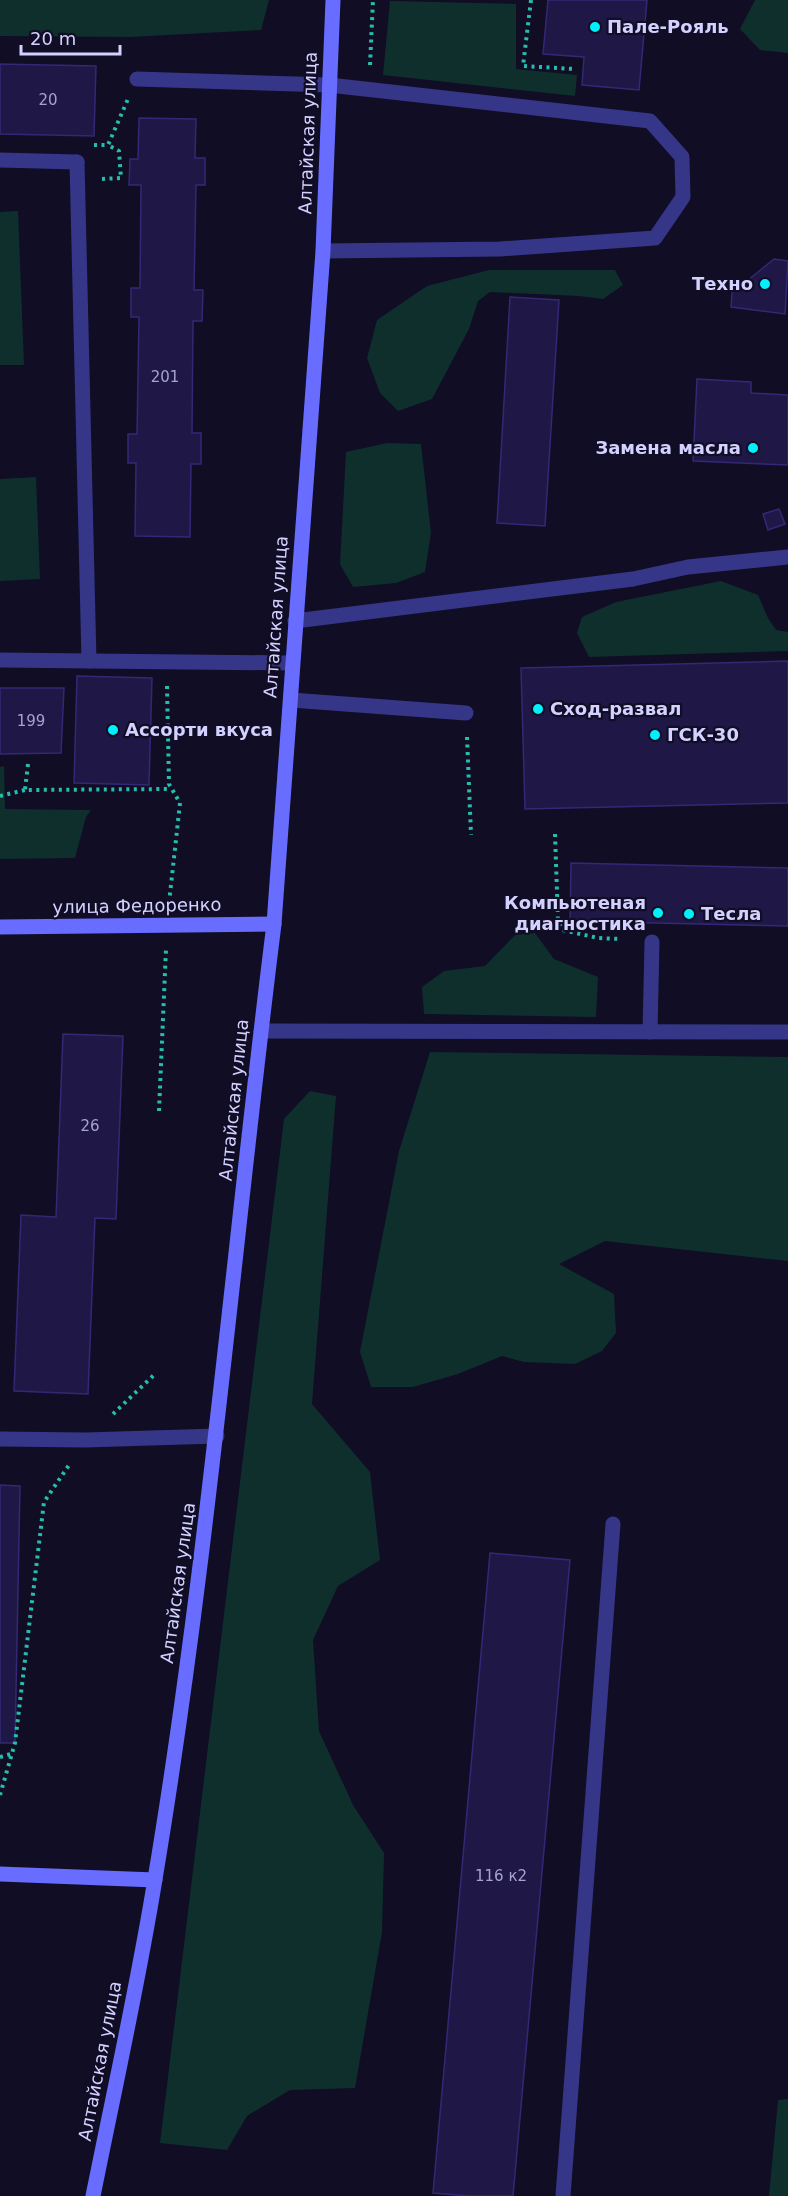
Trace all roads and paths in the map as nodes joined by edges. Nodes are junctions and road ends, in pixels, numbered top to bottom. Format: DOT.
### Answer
graph roads {
  1 [pos="333,0"];
  2 [pos="373,0"];
  3 [pos="531,0"];
  4 [pos="575,69"];
  5 [pos="137,79"];
  6 [pos="329,85"];
  7 [pos="369,89"];
  8 [pos="108,145"];
  9 [pos="0,160"];
  10 [pos="77,162"];
  11 [pos="78,180"];
  12 [pos="323,251"];
  13 [pos="788,557"];
  14 [pos="295,621"];
  15 [pos="0,660"];
  16 [pos="89,661"];
  17 [pos="166,661"];
  18 [pos="292,663"];
  19 [pos="291,700"];
  20 [pos="466,713"];
  21 [pos="28,764"];
  22 [pos="25,789"];
  23 [pos="171,789"];
  24 [pos="0,796"];
  25 [pos="555,834"];
  26 [pos="471,835"];
  27 [pos="274,924"];
  28 [pos="167,925"];
  29 [pos="0,927"];
  30 [pos="620,939"];
  31 [pos="652,942"];
  32 [pos="261,1031"];
  33 [pos="650,1032"];
  34 [pos="788,1032"];
  35 [pos="159,1111"];
  36 [pos="156,1372"];
  37 [pos="217,1436"];
  38 [pos="0,1439"];
  39 [pos="85,1440"];
  40 [pos="613,1524"];
  41 [pos="12,1754"];
  42 [pos="0,1757"];
  43 [pos="0,1795"];
  44 [pos="0,1874"];
  45 [pos="155,1880"];
  46 [pos="93,2196"];
  47 [pos="563,2196"];
  1 -- 6 [label="main road, Алтайская улица"];
  2 -- 7 [label="path"];
  3 -- 4 [label="path"];
  5 -- 6 [label="street"];
  5 -- 8 [label="path"];
  6 -- 7 [label="street"];
  6 -- 12 [label="main road, Алтайская улица"];
  7 -- 12 [label="street"];
  8 -- 10 [label="path"];
  8 -- 11 [label="path"];
  9 -- 10 [label="street"];
  10 -- 11 [label="street"];
  11 -- 16 [label="street"];
  12 -- 14 [label="main road, Алтайская улица"];
  13 -- 14 [label="street"];
  14 -- 18 [label="main road, Алтайская улица"];
  15 -- 16 [label="street"];
  16 -- 17 [label="street"];
  17 -- 18 [label="street"];
  17 -- 23 [label="path"];
  18 -- 19 [label="main road, Алтайская улица"];
  19 -- 20 [label="street"];
  19 -- 27 [label="main road, Алтайская улица"];
  20 -- 26 [label="path"];
  21 -- 22 [label="path"];
  22 -- 23 [label="path"];
  22 -- 24 [label="path"];
  23 -- 28 [label="path"];
  25 -- 30 [label="path"];
  27 -- 28 [label="main road, улица Федоренко"];
  27 -- 32 [label="main road, Алтайская улица"];
  28 -- 29 [label="main road, улица Федоренко"];
  28 -- 35 [label="path"];
  31 -- 33 [label="street"];
  32 -- 33 [label="street"];
  32 -- 37 [label="main road, Алтайская улица"];
  33 -- 34 [label="street"];
  36 -- 39 [label="path"];
  37 -- 39 [label="street"];
  37 -- 45 [label="main road, Алтайская улица"];
  38 -- 39 [label="street"];
  39 -- 41 [label="path"];
  40 -- 47 [label="street"];
  41 -- 42 [label="path"];
  41 -- 43 [label="path"];
  44 -- 45 [label="main road"];
  45 -- 46 [label="main road, Алтайская улица"];
}
